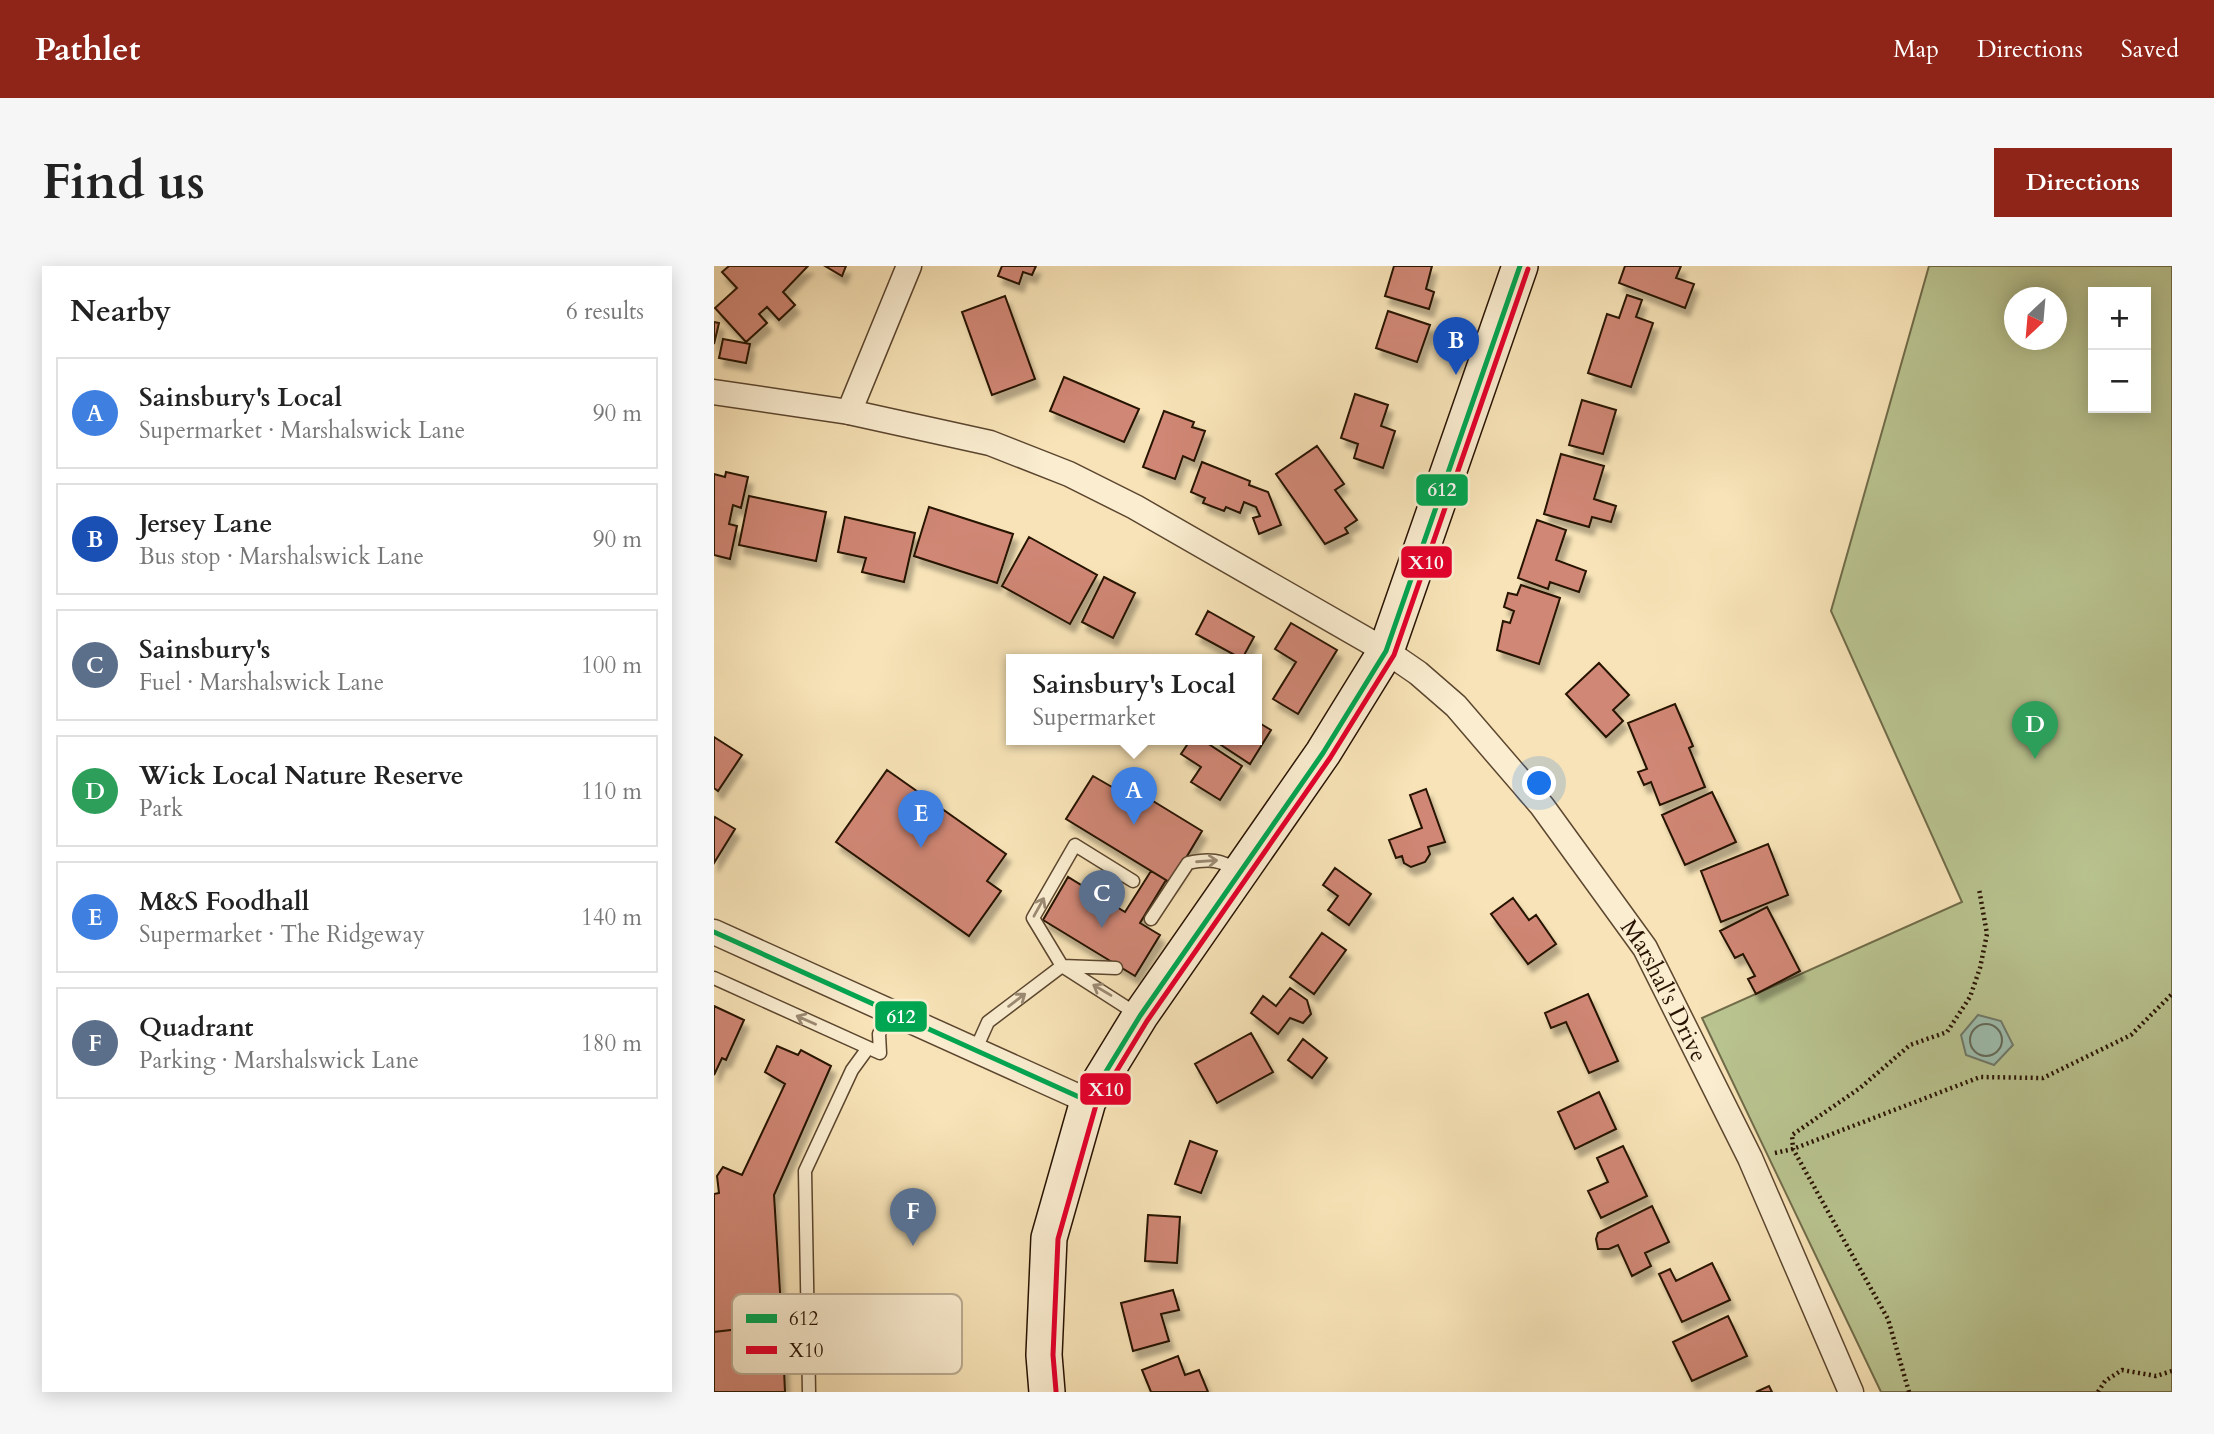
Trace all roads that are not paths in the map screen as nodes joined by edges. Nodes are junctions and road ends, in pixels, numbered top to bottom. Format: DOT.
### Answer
graph roads {
  1 [pos="909,266"];
  2 [pos="1520,266"];
  3 [pos="714,392"];
  4 [pos="849,412"];
  5 [pos="1385,651"];
  6 [pos="1240,871"];
  7 [pos="1133,881"];
  8 [pos="1151,919"];
  9 [pos="714,932"];
  10 [pos="1062,966"];
  11 [pos="1116,968"];
  12 [pos="714,978"];
  13 [pos="889,1012"];
  14 [pos="1140,1016"];
  15 [pos="868,1048"];
  16 [pos="975,1051"];
  17 [pos="1088,1101"];
  18 [pos="807,1294"];
  19 [pos="809,1374"];
  20 [pos="809,1392"];
  21 [pos="1047,1392"];
  22 [pos="1851,1392"];
  1 -- 4 [label="street"];
  2 -- 5 [label="street"];
  3 -- 4 [label="street, Marshal's Drive"];
  4 -- 5 [label="street, Marshal's Drive"];
  5 -- 6 [label="street"];
  5 -- 22 [label="street, Marshal's Drive"];
  8 -- 6 [label="lane, one-way"];
  6 -- 14 [label="street"];
  10 -- 7 [label="lane, one-way"];
  9 -- 13 [label="street"];
  10 -- 11 [label="lane"];
  14 -- 10 [label="lane, one-way"];
  16 -- 10 [label="lane, one-way"];
  15 -- 12 [label="lane, one-way"];
  13 -- 15 [label="lane"];
  13 -- 16 [label="street"];
  14 -- 17 [label="street"];
  15 -- 18 [label="lane"];
  16 -- 17 [label="street"];
  17 -- 21 [label="street"];
  19 -- 20 [label="lane"];
}
